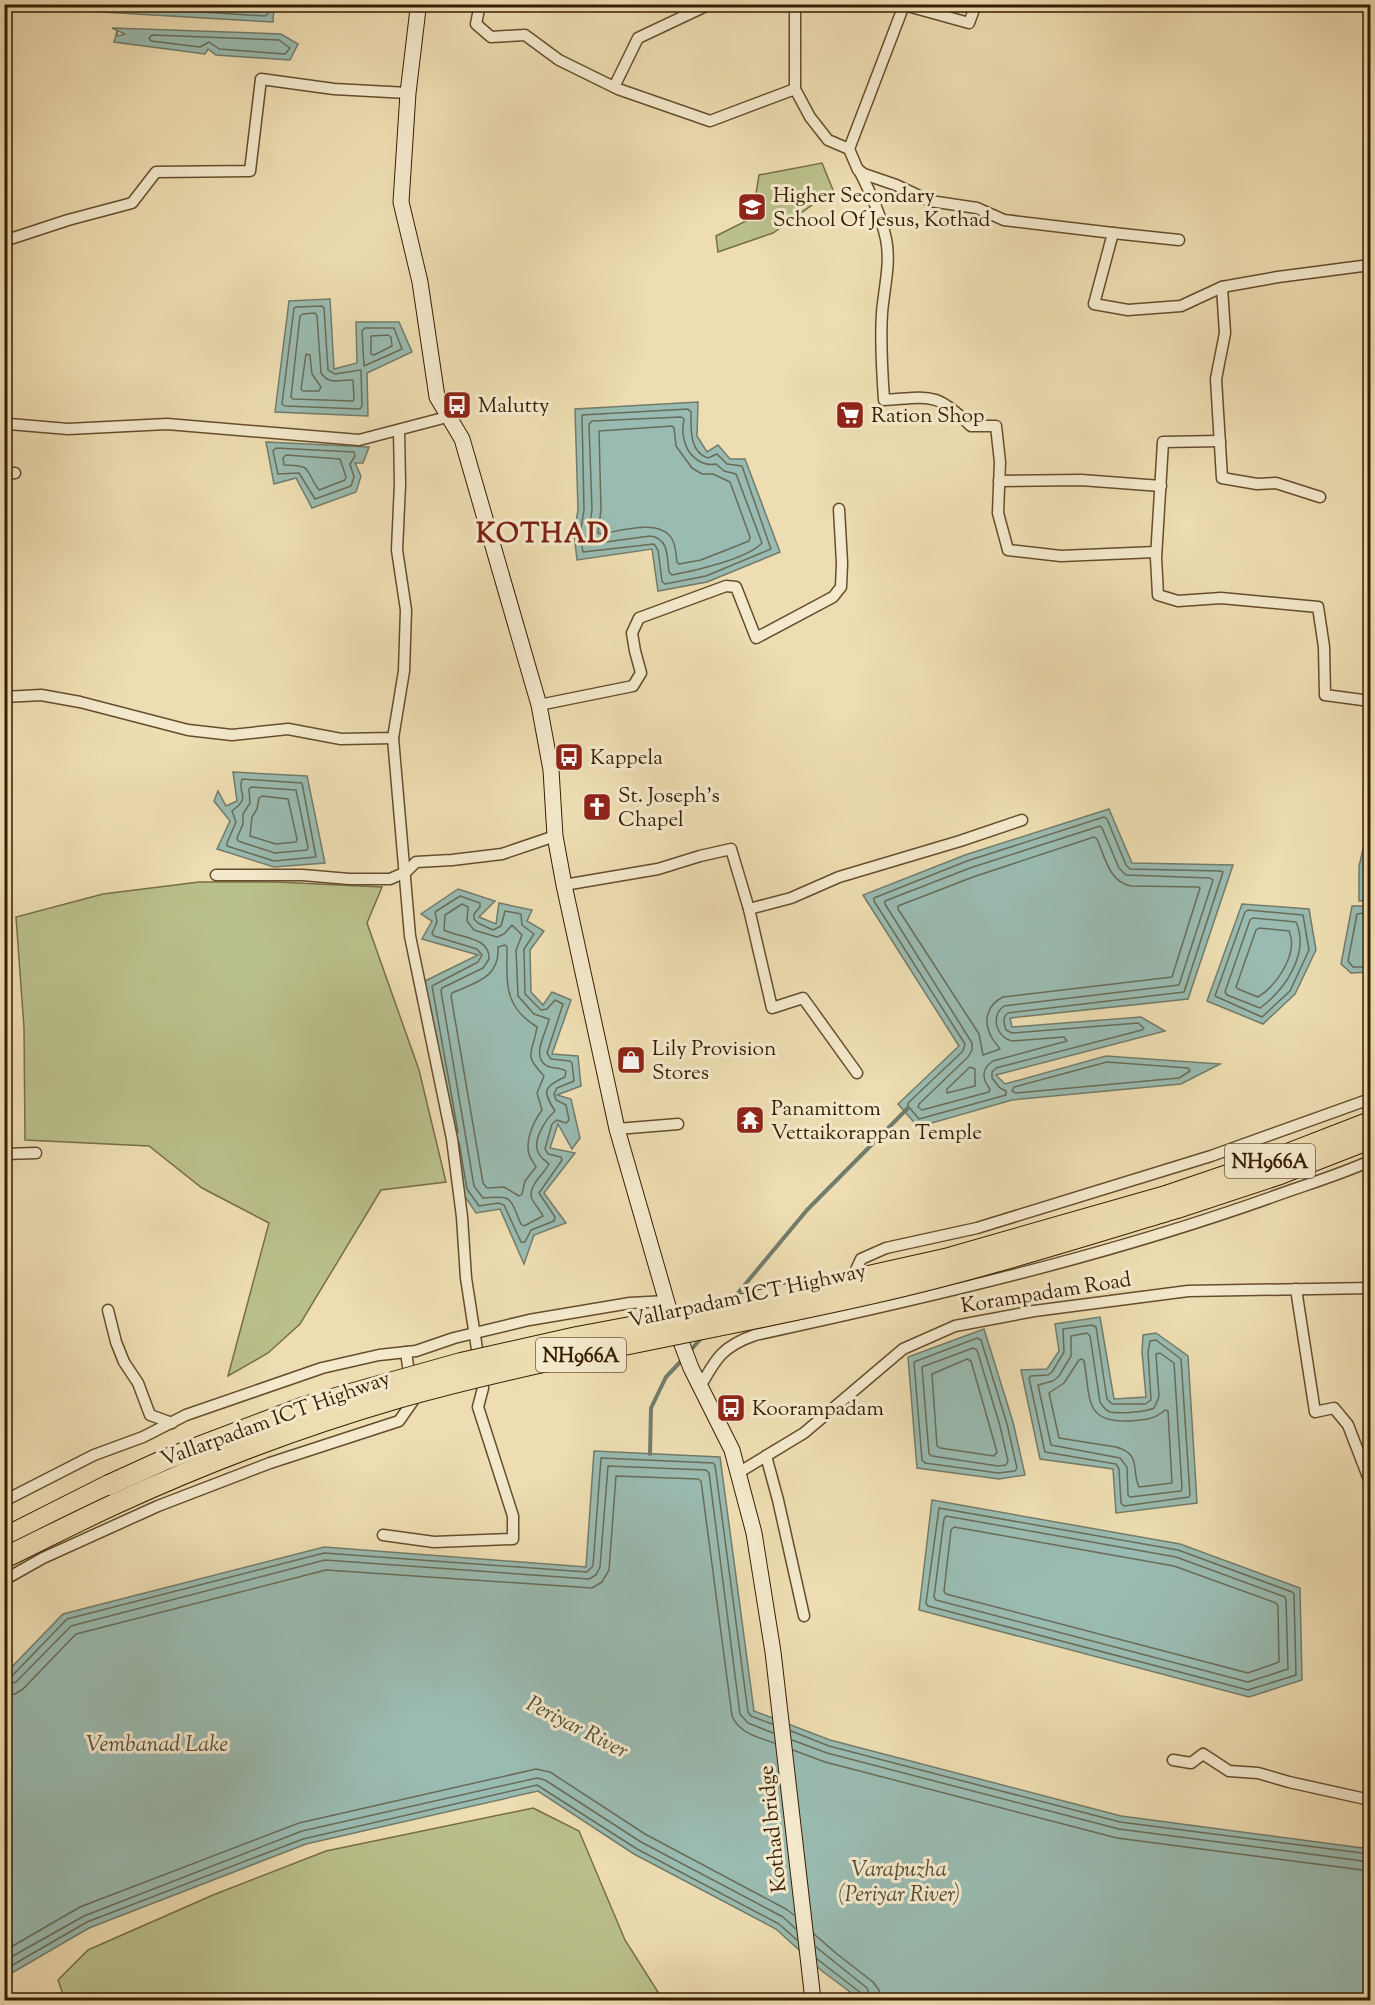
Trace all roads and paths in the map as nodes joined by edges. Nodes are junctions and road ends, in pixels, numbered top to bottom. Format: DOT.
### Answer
graph roads {
  1 [pos="421,4"];
  2 [pos="480,4"];
  3 [pos="710,4"];
  4 [pos="795,4"];
  5 [pos="892,4"];
  6 [pos="976,4"];
  7 [pos="904,5"];
  8 [pos="614,87"];
  9 [pos="795,89"];
  10 [pos="408,93"];
  11 [pos="849,149"];
  12 [pos="858,170"];
  13 [pos="1113,233"];
  14 [pos="1179,240"];
  15 [pos="4,241"];
  16 [pos="1371,265"];
  17 [pos="1222,286"];
  18 [pos="4,416"];
  19 [pos="447,417"];
  20 [pos="399,430"];
  21 [pos="1220,441"];
  22 [pos="999,481"];
  23 [pos="1161,486"];
  24 [pos="1320,496"];
  25 [pos="839,509"];
  26 [pos="1156,552"];
  27 [pos="4,697"];
  28 [pos="1371,701"];
  29 [pos="539,705"];
  30 [pos="393,738"];
  31 [pos="1022,820"];
  32 [pos="555,836"];
  33 [pos="406,872"];
  34 [pos="216,875"];
  35 [pos="564,885"];
  36 [pos="749,909"];
  37 [pos="857,1073"];
  38 [pos="1371,1099"];
  39 [pos="1371,1122"];
  40 [pos="678,1124"];
  41 [pos="617,1130"];
  42 [pos="1371,1139"];
  43 [pos="36,1153"];
  44 [pos="4,1154"];
  45 [pos="1371,1161"];
  46 [pos="1173,1202"];
  47 [pos="1371,1288"];
  48 [pos="1296,1289"];
  49 [pos="668,1307"];
  50 [pos="108,1310"];
  51 [pos="851,1314"];
  52 [pos="474,1333"];
  53 [pos="406,1352"];
  54 [pos="700,1387"];
  55 [pos="171,1423"];
  56 [pos="766,1456"];
  57 [pos="738,1473"];
  58 [pos="1371,1482"];
  59 [pos="4,1501"];
  60 [pos="383,1535"];
  61 [pos="4,1538"];
  62 [pos="4,1558"];
  63 [pos="4,1580"];
  64 [pos="804,1616"];
  65 [pos="1173,1760"];
  66 [pos="1371,1800"];
  67 [pos="813,2001"];
  1 -- 10 [label="main road, Kothad bridge"];
  2 -- 8 [label="street"];
  3 -- 8 [label="street"];
  4 -- 9 [label="street"];
  5 -- 7 [label="street"];
  6 -- 7 [label="street"];
  7 -- 11 [label="street"];
  8 -- 9 [label="street"];
  9 -- 11 [label="street"];
  10 -- 15 [label="street"];
  10 -- 19 [label="main road, Kothad bridge"];
  11 -- 12 [label="street"];
  12 -- 13 [label="street"];
  12 -- 22 [label="street"];
  13 -- 14 [label="street"];
  13 -- 17 [label="street"];
  16 -- 17 [label="street"];
  17 -- 21 [label="street"];
  18 -- 20 [label="street"];
  19 -- 20 [label="street"];
  19 -- 29 [label="main road, Kothad bridge"];
  20 -- 30 [label="street"];
  21 -- 23 [label="street"];
  21 -- 24 [label="street"];
  22 -- 23 [label="street"];
  22 -- 26 [label="street"];
  23 -- 26 [label="street"];
  25 -- 29 [label="street"];
  26 -- 28 [label="street"];
  27 -- 30 [label="street"];
  29 -- 32 [label="main road, Kothad bridge"];
  30 -- 33 [label="street"];
  31 -- 36 [label="street"];
  32 -- 33 [label="street"];
  32 -- 35 [label="main road, Kothad bridge"];
  33 -- 34 [label="street"];
  33 -- 52 [label="street"];
  35 -- 36 [label="street"];
  35 -- 41 [label="main road, Kothad bridge"];
  36 -- 37 [label="street"];
  38 -- 51 [label="street"];
  39 -- 46 [label="highway, Vallarpadam ICT Highway / NH966A"];
  40 -- 41 [label="street"];
  41 -- 49 [label="main road, Kothad bridge"];
  42 -- 46 [label="highway, Vallarpadam ICT Highway / NH966A"];
  43 -- 44 [label="street"];
  45 -- 51 [label="street"];
  46 -- 61 [label="highway, Vallarpadam ICT Highway / NH966A, bridge"];
  46 -- 62 [label="highway, Vallarpadam ICT Highway / NH966A, bridge"];
  47 -- 48 [label="street, Korampadam Road"];
  48 -- 56 [label="street, Korampadam Road"];
  48 -- 58 [label="street"];
  49 -- 52 [label="street"];
  49 -- 54 [label="main road, Kothad bridge, bridge"];
  50 -- 55 [label="street"];
  51 -- 54 [label="street"];
  52 -- 53 [label="street"];
  52 -- 60 [label="street"];
  53 -- 55 [label="street"];
  53 -- 63 [label="street"];
  54 -- 57 [label="main road, Kothad bridge"];
  55 -- 59 [label="street"];
  56 -- 57 [label="street, Korampadam Road"];
  56 -- 64 [label="street"];
  57 -- 67 [label="main road, Kothad bridge"];
  65 -- 66 [label="street"];
}
